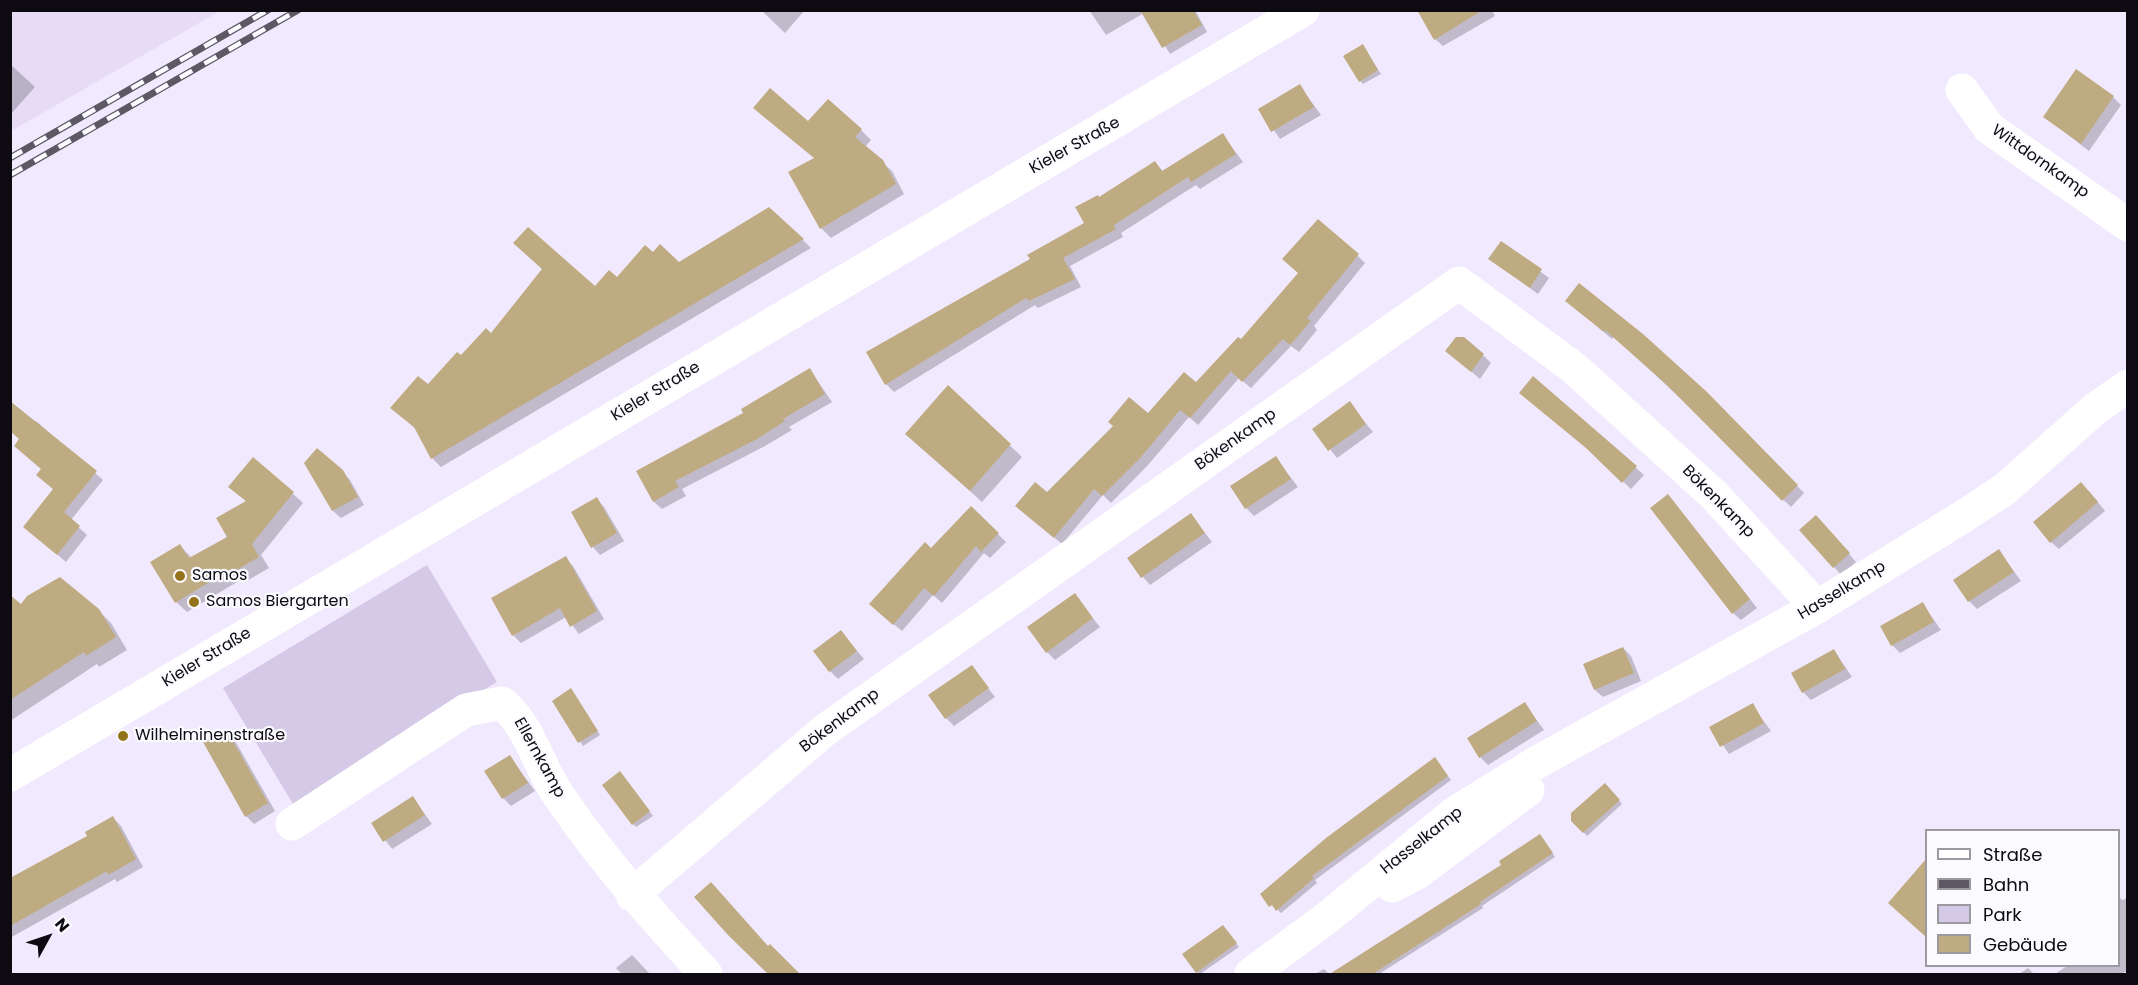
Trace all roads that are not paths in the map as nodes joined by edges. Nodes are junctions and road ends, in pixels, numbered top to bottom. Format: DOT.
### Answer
graph roads {
  1 [pos="1303,10"];
  2 [pos="1962,90"];
  3 [pos="2127,225"];
  4 [pos="2127,386"];
  5 [pos="1817,607"];
  6 [pos="10,775"];
  7 [pos="292,824"];
  8 [pos="632,895"];
  9 [pos="706,975"];
  10 [pos="1251,975"];
  1 -- 6 [label="street, Kieler Straße"];
  2 -- 3 [label="street, Wittdornkamp"];
  4 -- 5 [label="street, Hasselkamp"];
  5 -- 8 [label="street, Bökenkamp"];
  5 -- 10 [label="street, Hasselkamp"];
  7 -- 8 [label="street, Ellernkamp"];
  8 -- 9 [label="street, Ellernkamp"];
}
